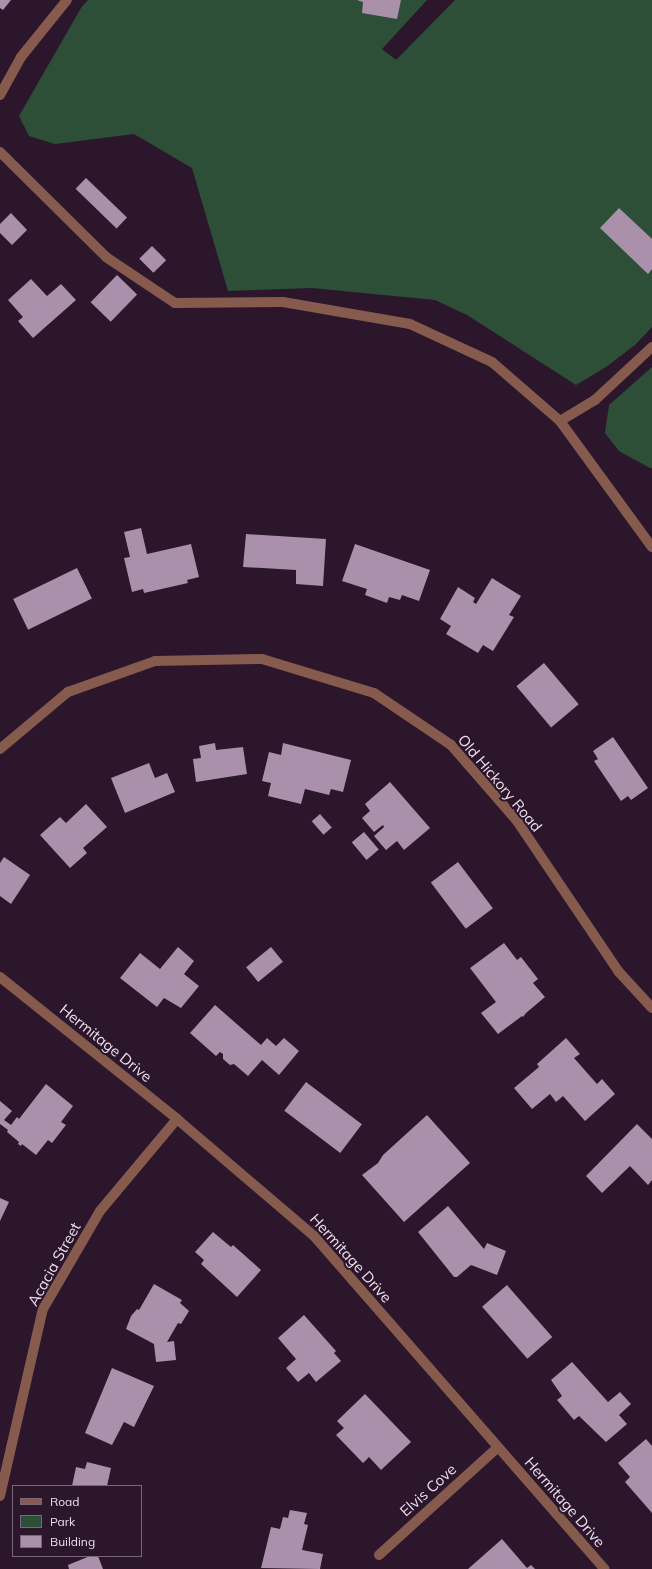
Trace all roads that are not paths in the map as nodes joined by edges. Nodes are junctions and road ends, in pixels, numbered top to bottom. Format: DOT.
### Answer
graph roads {
  1 [pos="67,0"];
  2 [pos="0,95"];
  3 [pos="0,152"];
  4 [pos="652,347"];
  5 [pos="560,421"];
  6 [pos="652,547"];
  7 [pos="0,749"];
  8 [pos="0,977"];
  9 [pos="652,1008"];
  10 [pos="177,1119"];
  11 [pos="497,1448"];
  12 [pos="0,1496"];
  13 [pos="379,1555"];
  14 [pos="604,1569"];
  1 -- 2 [label="street"];
  3 -- 5 [label="street"];
  4 -- 5 [label="street"];
  5 -- 6 [label="street"];
  7 -- 9 [label="street, Old Hickory Road"];
  8 -- 10 [label="street, Hermitage Drive"];
  10 -- 11 [label="street, Hermitage Drive"];
  10 -- 12 [label="street, Acacia Street"];
  11 -- 13 [label="street, Elvis Cove"];
  11 -- 14 [label="street, Hermitage Drive"];
}
